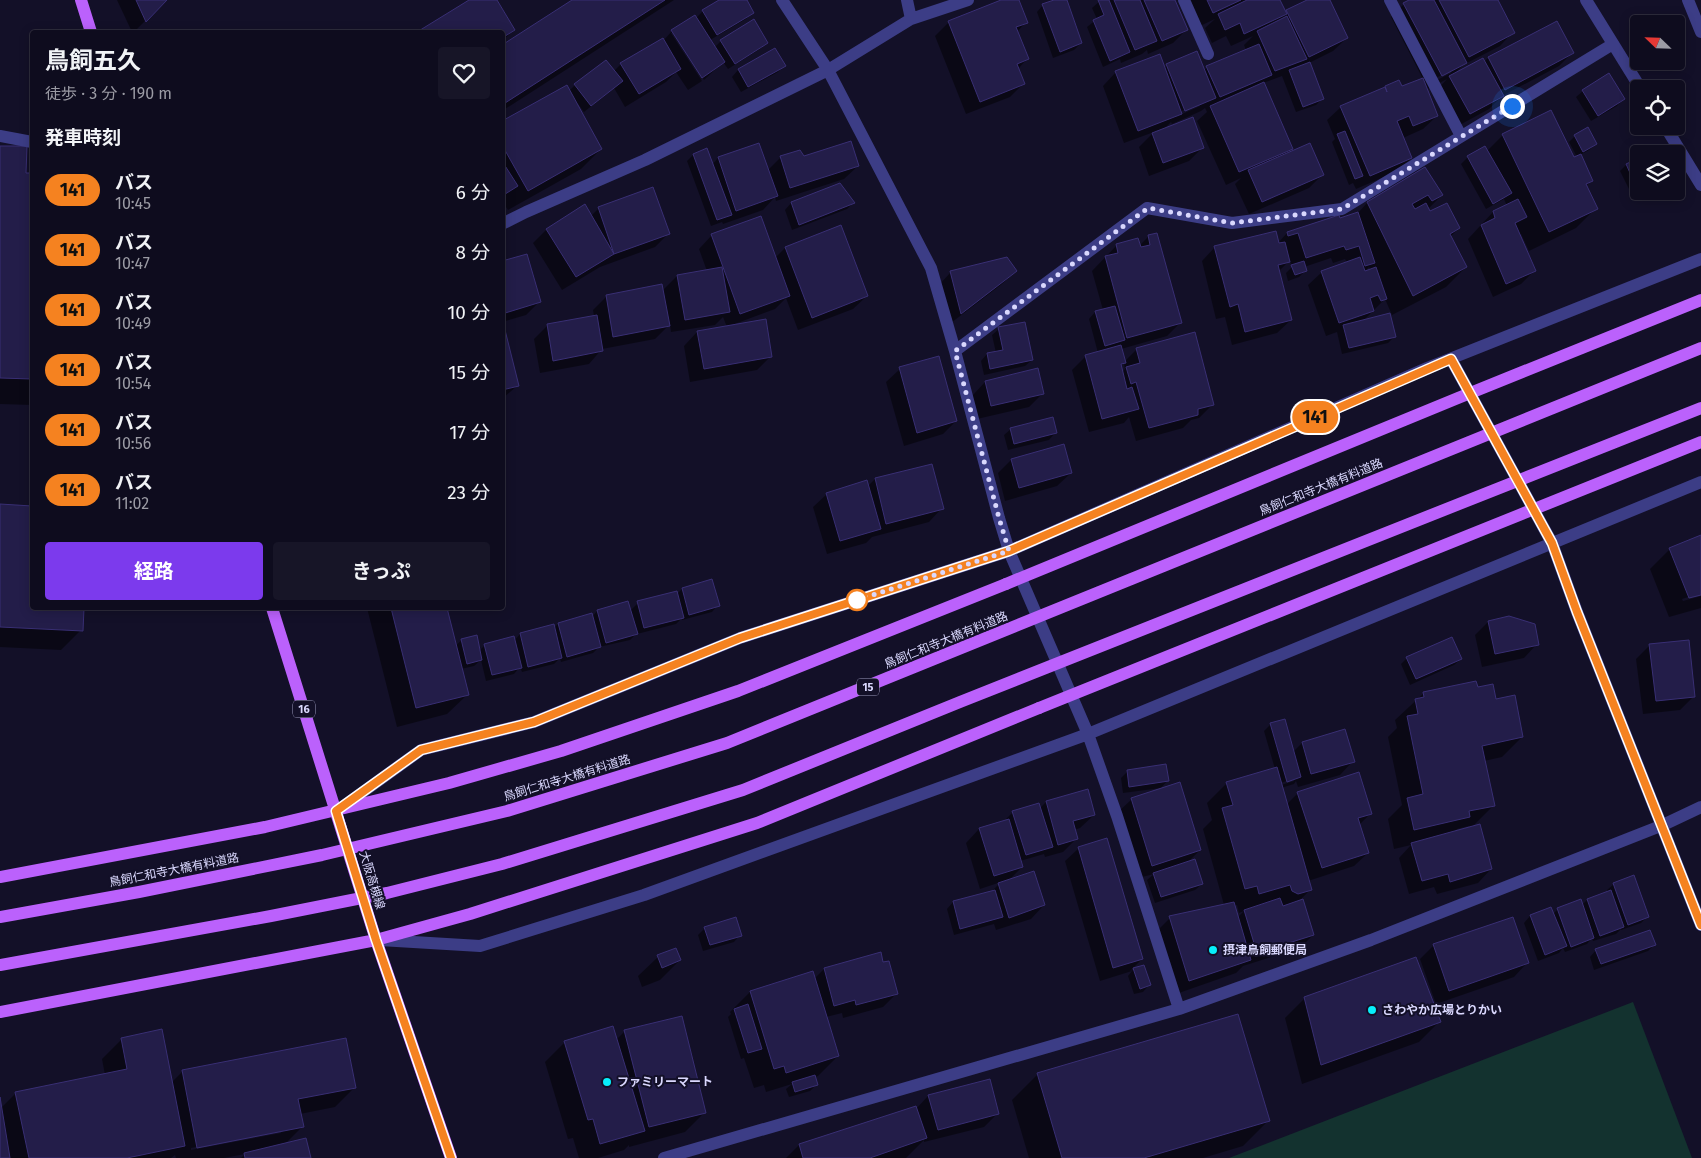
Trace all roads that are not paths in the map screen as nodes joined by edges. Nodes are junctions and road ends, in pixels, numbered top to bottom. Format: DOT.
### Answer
graph roads {
  1 [pos="81,0"];
  2 [pos="782,0"];
  3 [pos="907,0"];
  4 [pos="968,0"];
  5 [pos="1184,0"];
  6 [pos="1390,0"];
  7 [pos="1586,0"];
  8 [pos="1688,0"];
  9 [pos="911,19"];
  10 [pos="90,30"];
  11 [pos="1701,32"];
  12 [pos="1613,44"];
  13 [pos="1208,54"];
  14 [pos="828,70"];
  15 [pos="1635,80"];
  16 [pos="1670,135"];
  17 [pos="0,136"];
  18 [pos="1462,136"];
  19 [pos="30,142"];
  20 [pos="1701,185"];
  21 [pos="505,222"];
  22 [pos="1701,259"];
  23 [pos="1701,300"];
  24 [pos="1701,348"];
  25 [pos="955,351"];
  26 [pos="1451,359"];
  27 [pos="1701,408"];
  28 [pos="1701,442"];
  29 [pos="1701,482"];
  30 [pos="1552,543"];
  31 [pos="1009,551"];
  32 [pos="273,610"];
  33 [pos="1088,734"];
  34 [pos="1701,807"];
  35 [pos="336,811"];
  36 [pos="1663,825"];
  37 [pos="0,877"];
  38 [pos="0,917"];
  39 [pos="1701,925"];
  40 [pos="376,940"];
  41 [pos="0,965"];
  42 [pos="1179,1009"];
  43 [pos="0,1012"];
  44 [pos="451,1158"];
  45 [pos="664,1158"];
  1 -- 10 [label="main road"];
  2 -- 14 [label="street"];
  3 -- 9 [label="street"];
  4 -- 9 [label="street"];
  5 -- 13 [label="street"];
  6 -- 18 [label="street"];
  7 -- 12 [label="street"];
  8 -- 11 [label="street"];
  9 -- 14 [label="street"];
  12 -- 15 [label="street"];
  12 -- 18 [label="street"];
  14 -- 21 [label="street"];
  14 -- 25 [label="street"];
  16 -- 20 [label="street"];
  17 -- 19 [label="street"];
  18 -- 25 [label="street"];
  22 -- 26 [label="street"];
  23 -- 35 [label="main road, bridge"];
  24 -- 38 [label="main road, 鳥飼仁和寺大橋有料道路 / 15, bridge"];
  25 -- 31 [label="street"];
  26 -- 30 [label="street"];
  26 -- 31 [label="street"];
  27 -- 41 [label="main road, bridge"];
  28 -- 40 [label="main road, bridge"];
  29 -- 30 [label="street"];
  30 -- 33 [label="street"];
  30 -- 36 [label="street"];
  31 -- 33 [label="street"];
  31 -- 35 [label="street"];
  32 -- 35 [label="main road, 大阪高槻線 / 16"];
  33 -- 40 [label="street"];
  33 -- 42 [label="street"];
  34 -- 36 [label="street"];
  35 -- 37 [label="main road"];
  35 -- 40 [label="main road, 大阪高槻線 / 16"];
  36 -- 39 [label="street"];
  36 -- 42 [label="street"];
  40 -- 43 [label="main road"];
  40 -- 44 [label="main road, 大阪高槻線 / 16"];
  42 -- 45 [label="street"];
}
